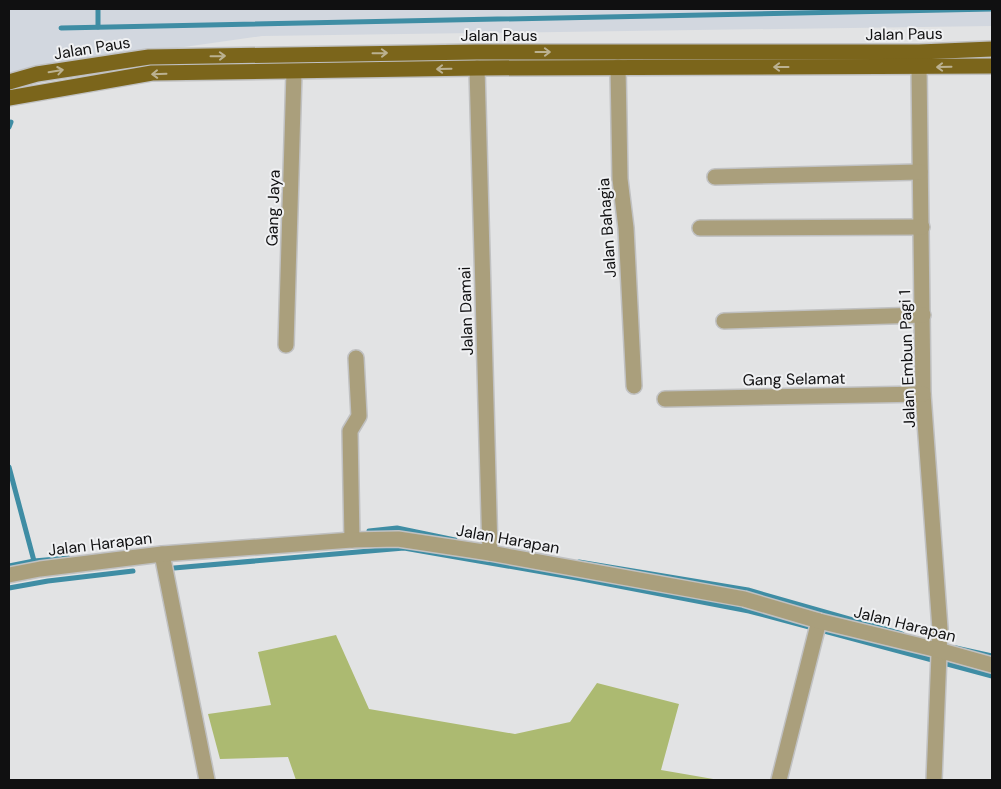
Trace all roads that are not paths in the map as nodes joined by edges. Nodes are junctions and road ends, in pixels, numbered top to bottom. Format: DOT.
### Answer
graph roads {
  1 [pos="992,49"];
  2 [pos="992,66"];
  3 [pos="618,67"];
  4 [pos="919,67"];
  5 [pos="477,68"];
  6 [pos="294,72"];
  7 [pos="9,82"];
  8 [pos="9,98"];
  9 [pos="920,172"];
  10 [pos="715,177"];
  11 [pos="922,227"];
  12 [pos="700,228"];
  13 [pos="922,315"];
  14 [pos="724,321"];
  15 [pos="286,345"];
  16 [pos="356,358"];
  17 [pos="634,386"];
  18 [pos="923,394"];
  19 [pos="665,399"];
  20 [pos="351,535"];
  21 [pos="490,548"];
  22 [pos="162,555"];
  23 [pos="9,575"];
  24 [pos="817,626"];
  25 [pos="938,654"];
  26 [pos="992,665"];
  27 [pos="207,780"];
  28 [pos="779,780"];
  29 [pos="934,780"];
  7 -- 1 [label="main road, Jalan Paus, one-way"];
  2 -- 4 [label="main road, Jalan Paus, one-way"];
  4 -- 3 [label="main road, Jalan Paus, one-way"];
  3 -- 5 [label="main road, Jalan Paus"];
  3 -- 17 [label="street, Jalan Bahagia"];
  4 -- 9 [label="street, Jalan Embun Pagi 1"];
  5 -- 6 [label="main road, Jalan Paus, one-way"];
  5 -- 21 [label="street, Jalan Damai"];
  6 -- 8 [label="main road, Jalan Paus, one-way"];
  6 -- 15 [label="street, Gang Jaya"];
  9 -- 10 [label="street"];
  9 -- 11 [label="street, Jalan Embun Pagi 1"];
  11 -- 12 [label="street"];
  11 -- 13 [label="street, Jalan Embun Pagi 1"];
  13 -- 14 [label="street"];
  13 -- 18 [label="street, Jalan Embun Pagi 1"];
  16 -- 20 [label="street"];
  18 -- 19 [label="street, Gang Selamat"];
  18 -- 25 [label="street, Jalan Embun Pagi 1"];
  20 -- 21 [label="street, Jalan Harapan"];
  20 -- 22 [label="street, Jalan Harapan"];
  21 -- 24 [label="street, Jalan Harapan"];
  22 -- 23 [label="street, Jalan Harapan"];
  22 -- 27 [label="street"];
  24 -- 25 [label="street, Jalan Harapan"];
  24 -- 28 [label="street"];
  25 -- 26 [label="street, Jalan Harapan"];
  25 -- 29 [label="street, Jalan Embun Pagi 1"];
}
